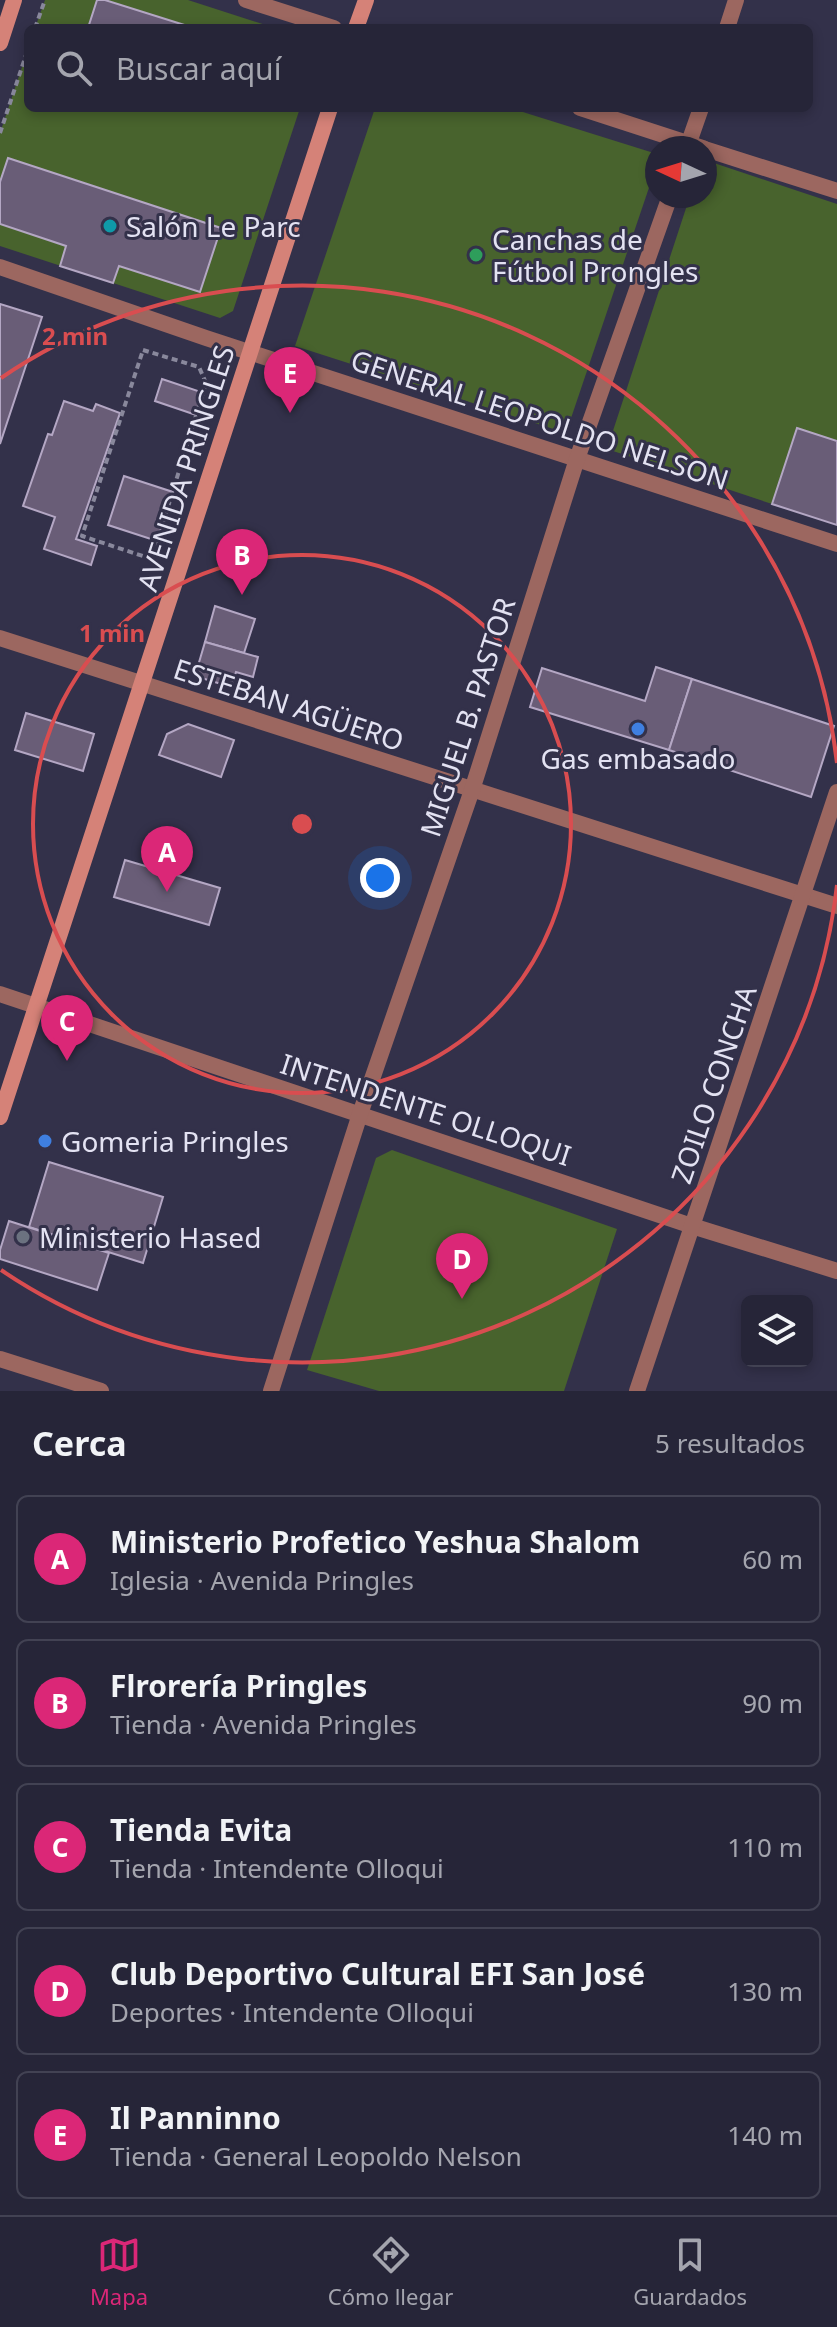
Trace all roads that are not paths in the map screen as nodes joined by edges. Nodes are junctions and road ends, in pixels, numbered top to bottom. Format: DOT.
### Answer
graph roads {
  1 [pos="14,0"];
  2 [pos="246,0"];
  3 [pos="366,0"];
  4 [pos="736,0"];
  5 [pos="321,24"];
  6 [pos="357,24"];
  7 [pos="728,24"];
  8 [pos="0,43"];
  9 [pos="329,112"];
  10 [pos="592,112"];
  11 [pos="700,112"];
  12 [pos="663,136"];
  13 [pos="697,136"];
  14 [pos="717,154"];
  15 [pos="837,191"];
  16 [pos="666,208"];
  17 [pos="0,267"];
  18 [pos="251,352"];
  19 [pos="577,459"];
  20 [pos="837,544"];
  21 [pos="0,638"];
  22 [pos="141,684"];
  23 [pos="472,790"];
  24 [pos="837,792"];
  25 [pos="803,895"];
  26 [pos="837,906"];
  27 [pos="0,994"];
  28 [pos="37,1007"];
  29 [pos="360,1114"];
  30 [pos="0,1117"];
  31 [pos="692,1226"];
  32 [pos="837,1271"];
  33 [pos="0,1359"];
  34 [pos="101,1391"];
  35 [pos="271,1391"];
  36 [pos="637,1391"];
  1 -- 8 [label="main road"];
  2 -- 5 [label="street"];
  3 -- 6 [label="main road"];
  4 -- 7 [label="street"];
  9 -- 18 [label="main road, AVENIDA PRINGLES"];
  10 -- 12 [label="street"];
  11 -- 13 [label="street"];
  14 -- 15 [label="street"];
  16 -- 19 [label="street, MIGUEL B. PASTOR"];
  17 -- 18 [label="street, GENERAL LEOPOLDO NELSON"];
  18 -- 19 [label="street, GENERAL LEOPOLDO NELSON"];
  18 -- 22 [label="main road, AVENIDA PRINGLES"];
  19 -- 20 [label="street, GENERAL LEOPOLDO NELSON"];
  19 -- 23 [label="street, MIGUEL B. PASTOR"];
  21 -- 22 [label="street, ESTEBAN AGÜERO"];
  22 -- 23 [label="street, ESTEBAN AGÜERO"];
  22 -- 28 [label="main road, AVENIDA PRINGLES"];
  23 -- 25 [label="street, ESTEBAN AGÜERO"];
  23 -- 29 [label="street, MIGUEL B. PASTOR"];
  24 -- 25 [label="street, ZOILO CONCHA"];
  25 -- 26 [label="street, ESTEBAN AGÜERO"];
  25 -- 31 [label="street, ZOILO CONCHA"];
  27 -- 28 [label="street, INTENDENTE OLLOQUI"];
  28 -- 29 [label="street, INTENDENTE OLLOQUI"];
  28 -- 30 [label="main road, AVENIDA PRINGLES"];
  29 -- 31 [label="street, INTENDENTE OLLOQUI"];
  29 -- 35 [label="street, MIGUEL B. PASTOR"];
  31 -- 32 [label="street, INTENDENTE OLLOQUI"];
  31 -- 36 [label="street, ZOILO CONCHA"];
  33 -- 34 [label="street"];
}
